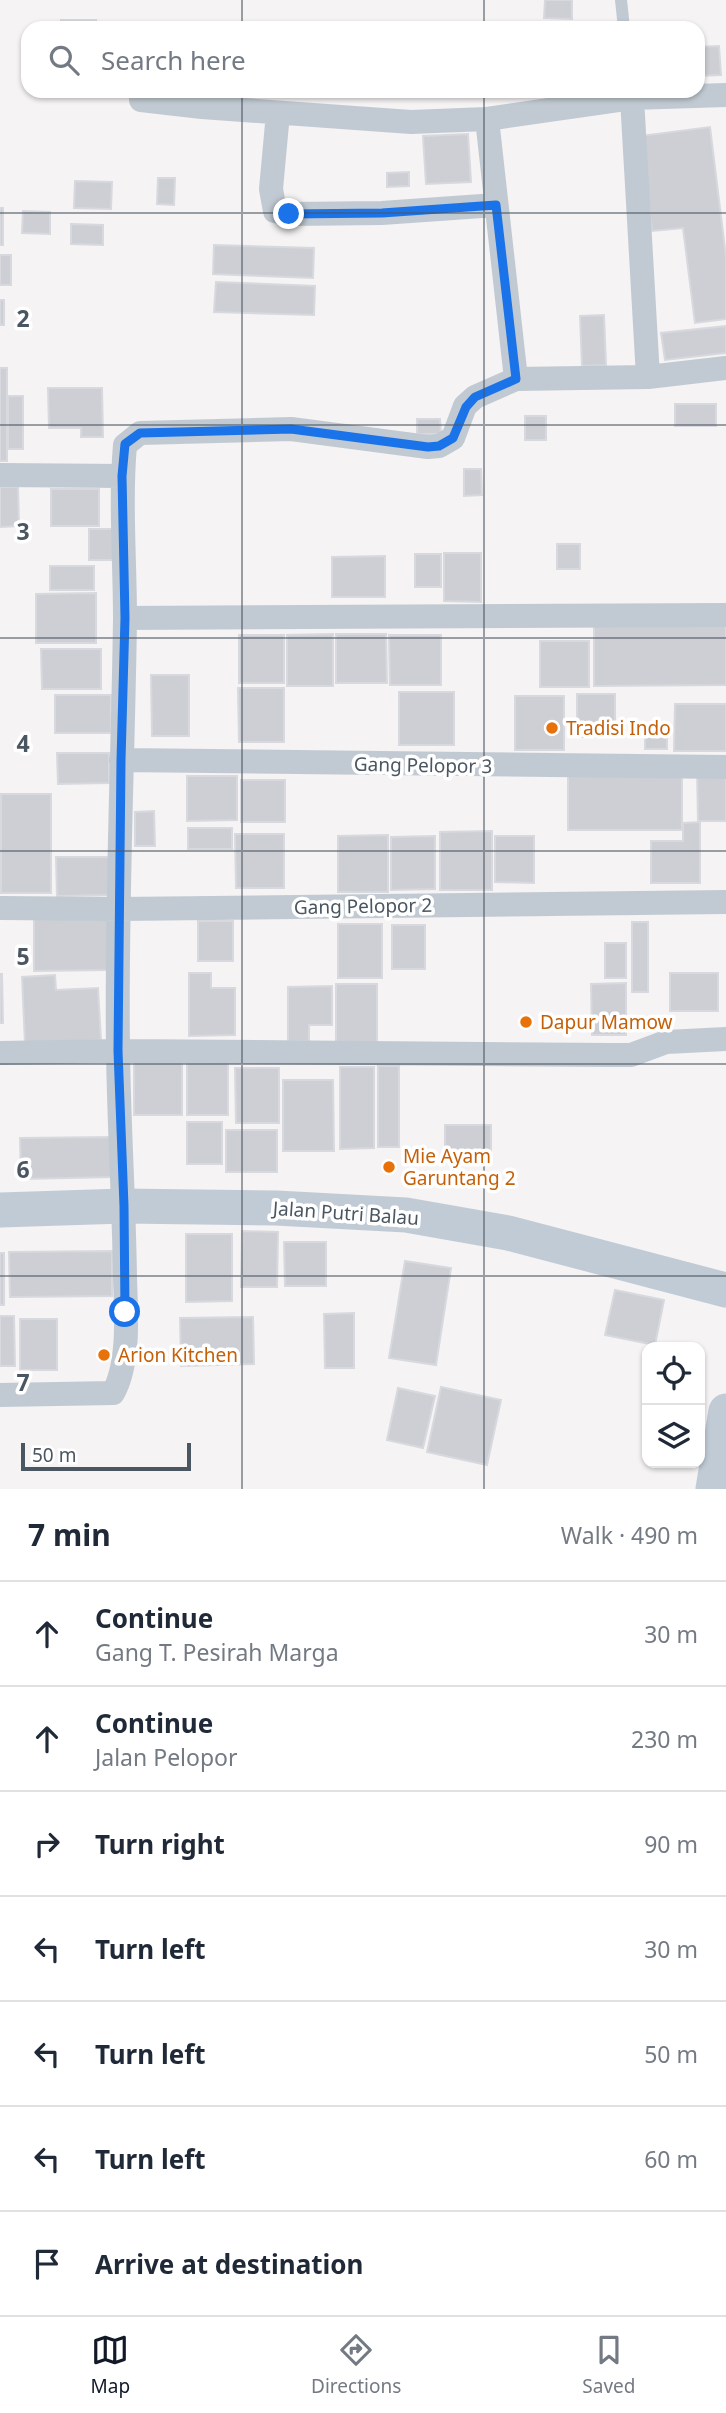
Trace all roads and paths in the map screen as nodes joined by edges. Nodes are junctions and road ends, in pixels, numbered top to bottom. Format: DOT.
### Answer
graph roads {
  1 [pos="621,0"];
  2 [pos="623,21"];
  3 [pos="705,95"];
  4 [pos="726,95"];
  5 [pos="609,98"];
  6 [pos="632,98"];
  7 [pos="141,100"];
  8 [pos="278,113"];
  9 [pos="486,119"];
  10 [pos="496,205"];
  11 [pos="726,368"];
  12 [pos="648,377"];
  13 [pos="516,379"];
  14 [pos="0,475"];
  15 [pos="122,476"];
  16 [pos="726,615"];
  17 [pos="125,618"];
  18 [pos="121,760"];
  19 [pos="726,767"];
  20 [pos="726,902"];
  21 [pos="0,908"];
  22 [pos="120,909"];
  23 [pos="726,1039"];
  24 [pos="118,1051"];
  25 [pos="0,1053"];
  26 [pos="124,1206"];
  27 [pos="0,1210"];
  28 [pos="726,1290"];
  29 [pos="0,1395"];
  30 [pos="726,1411"];
  31 [pos="713,1489"];
  1 -- 2 [label="lane"];
  3 -- 4 [label="street"];
  5 -- 9 [label="street"];
  6 -- 12 [label="street"];
  7 -- 8 [label="street"];
  8 -- 9 [label="street"];
  8 -- 10 [label="street"];
  9 -- 10 [label="street"];
  10 -- 13 [label="street"];
  11 -- 12 [label="street"];
  12 -- 13 [label="street"];
  13 -- 15 [label="street"];
  14 -- 15 [label="street"];
  15 -- 17 [label="street"];
  16 -- 17 [label="street"];
  17 -- 18 [label="street"];
  18 -- 19 [label="street, Gang Pelopor 3"];
  18 -- 22 [label="street"];
  20 -- 22 [label="street, Gang Pelopor 2"];
  21 -- 22 [label="street, Gang Pelopor 2"];
  22 -- 24 [label="street"];
  23 -- 24 [label="street"];
  24 -- 25 [label="street"];
  24 -- 26 [label="street"];
  26 -- 27 [label="main road, Jalan Putri Balau"];
  26 -- 28 [label="main road, Jalan Putri Balau"];
  26 -- 29 [label="street"];
  30 -- 31 [label="main road"];
}
